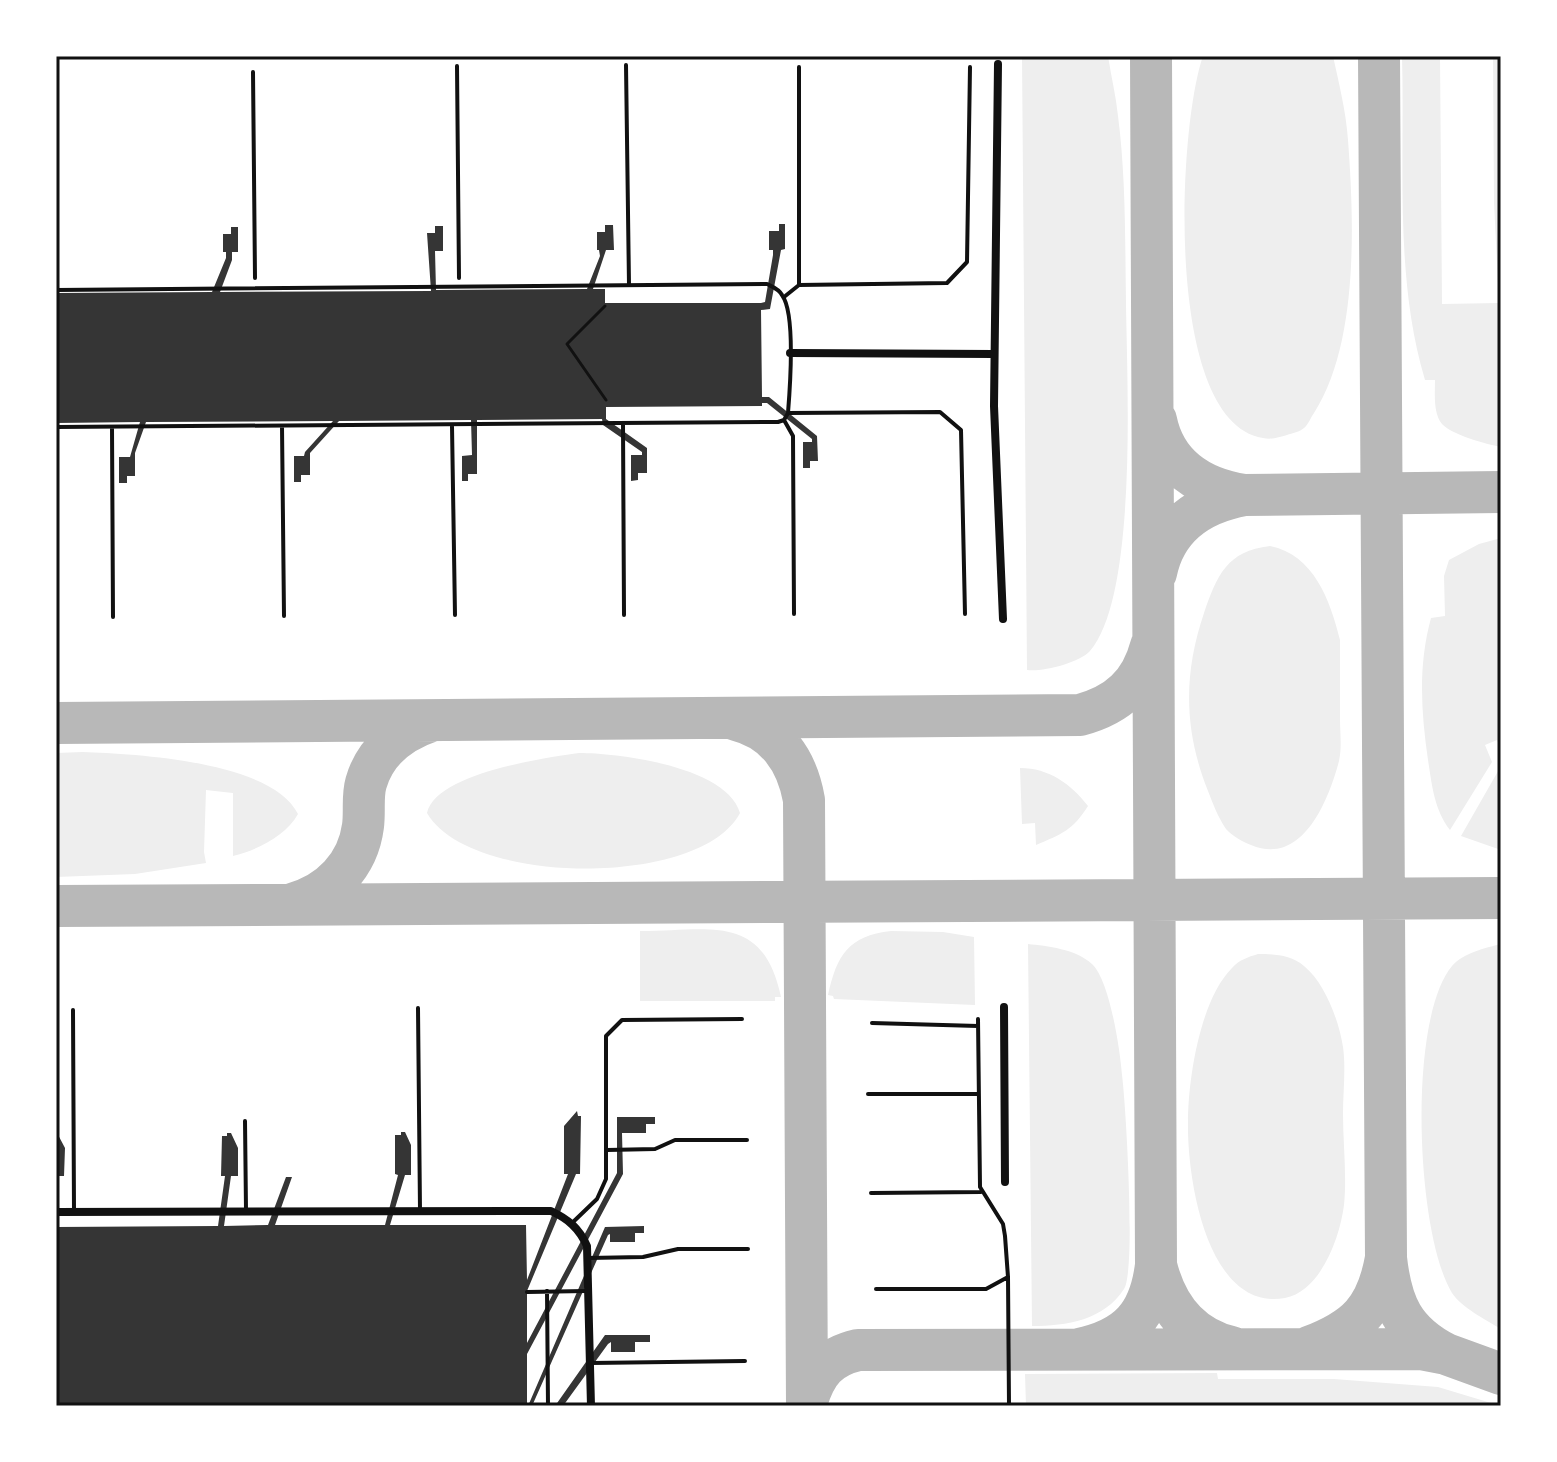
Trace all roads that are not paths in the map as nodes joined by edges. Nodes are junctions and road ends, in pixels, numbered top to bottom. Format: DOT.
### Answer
graph roads {
  1 [pos="998,64"];
  2 [pos="626,65"];
  3 [pos="457,66"];
  4 [pos="799,67"];
  5 [pos="970,67"];
  6 [pos="253,72"];
  7 [pos="255,278"];
  8 [pos="459,278"];
  9 [pos="629,285"];
  10 [pos="799,285"];
  11 [pos="56,290"];
  12 [pos="784,297"];
  13 [pos="790,353"];
  14 [pos="994,354"];
  15 [pos="788,413"];
  16 [pos="784,420"];
  17 [pos="623,424"];
  18 [pos="452,425"];
  19 [pos="112,426"];
  20 [pos="282,426"];
  21 [pos="56,427"];
  22 [pos="794,614"];
  23 [pos="965,614"];
  24 [pos="455,615"];
  25 [pos="624,615"];
  26 [pos="284,616"];
  27 [pos="113,617"];
  28 [pos="1003,619"];
  29 [pos="1004,1007"];
  30 [pos="418,1008"];
  31 [pos="73,1010"];
  32 [pos="742,1019"];
  33 [pos="978,1019"];
  34 [pos="872,1023"];
  35 [pos="978,1026"];
  36 [pos="868,1094"];
  37 [pos="979,1094"];
  38 [pos="245,1121"];
  39 [pos="747,1140"];
  40 [pos="607,1150"];
  41 [pos="1005,1182"];
  42 [pos="982,1192"];
  43 [pos="871,1193"];
  44 [pos="420,1210"];
  45 [pos="246,1211"];
  46 [pos="56,1212"];
  47 [pos="74,1212"];
  48 [pos="572,1223"];
  49 [pos="748,1249"];
  50 [pos="588,1258"];
  51 [pos="1008,1277"];
  52 [pos="876,1289"];
  53 [pos="547,1291"];
  54 [pos="588,1291"];
  55 [pos="527,1292"];
  56 [pos="745,1361"];
  57 [pos="589,1363"];
  58 [pos="548,1406"];
  59 [pos="591,1406"];
  60 [pos="1009,1406"];
  1 -- 14 [label="street"];
  2 -- 9 [label="lane"];
  3 -- 8 [label="lane"];
  4 -- 10 [label="lane"];
  5 -- 10 [label="lane"];
  6 -- 7 [label="lane"];
  9 -- 11 [label="lane"];
  9 -- 12 [label="lane"];
  10 -- 12 [label="lane"];
  12 -- 13 [label="lane"];
  13 -- 14 [label="street"];
  13 -- 15 [label="lane"];
  14 -- 28 [label="street"];
  15 -- 16 [label="lane"];
  15 -- 23 [label="lane"];
  16 -- 17 [label="lane"];
  16 -- 22 [label="lane"];
  17 -- 18 [label="lane"];
  17 -- 25 [label="lane"];
  18 -- 20 [label="lane"];
  18 -- 24 [label="lane"];
  19 -- 20 [label="lane"];
  19 -- 21 [label="lane"];
  19 -- 27 [label="lane"];
  20 -- 26 [label="lane"];
  29 -- 41 [label="street"];
  30 -- 44 [label="lane"];
  31 -- 47 [label="lane"];
  32 -- 40 [label="lane"];
  33 -- 35 [label="lane"];
  34 -- 35 [label="lane"];
  35 -- 37 [label="lane"];
  36 -- 37 [label="lane"];
  37 -- 42 [label="lane"];
  38 -- 45 [label="lane"];
  39 -- 40 [label="lane"];
  40 -- 48 [label="lane"];
  42 -- 43 [label="lane"];
  42 -- 51 [label="lane"];
  44 -- 45 [label="street"];
  44 -- 48 [label="street"];
  45 -- 47 [label="street"];
  46 -- 47 [label="street"];
  48 -- 50 [label="street"];
  49 -- 50 [label="lane"];
  50 -- 54 [label="street"];
  51 -- 52 [label="lane"];
  51 -- 60 [label="lane"];
  53 -- 54 [label="lane"];
  53 -- 55 [label="lane"];
  53 -- 58 [label="lane"];
  54 -- 57 [label="street"];
  56 -- 57 [label="lane"];
  57 -- 59 [label="street"];
}
